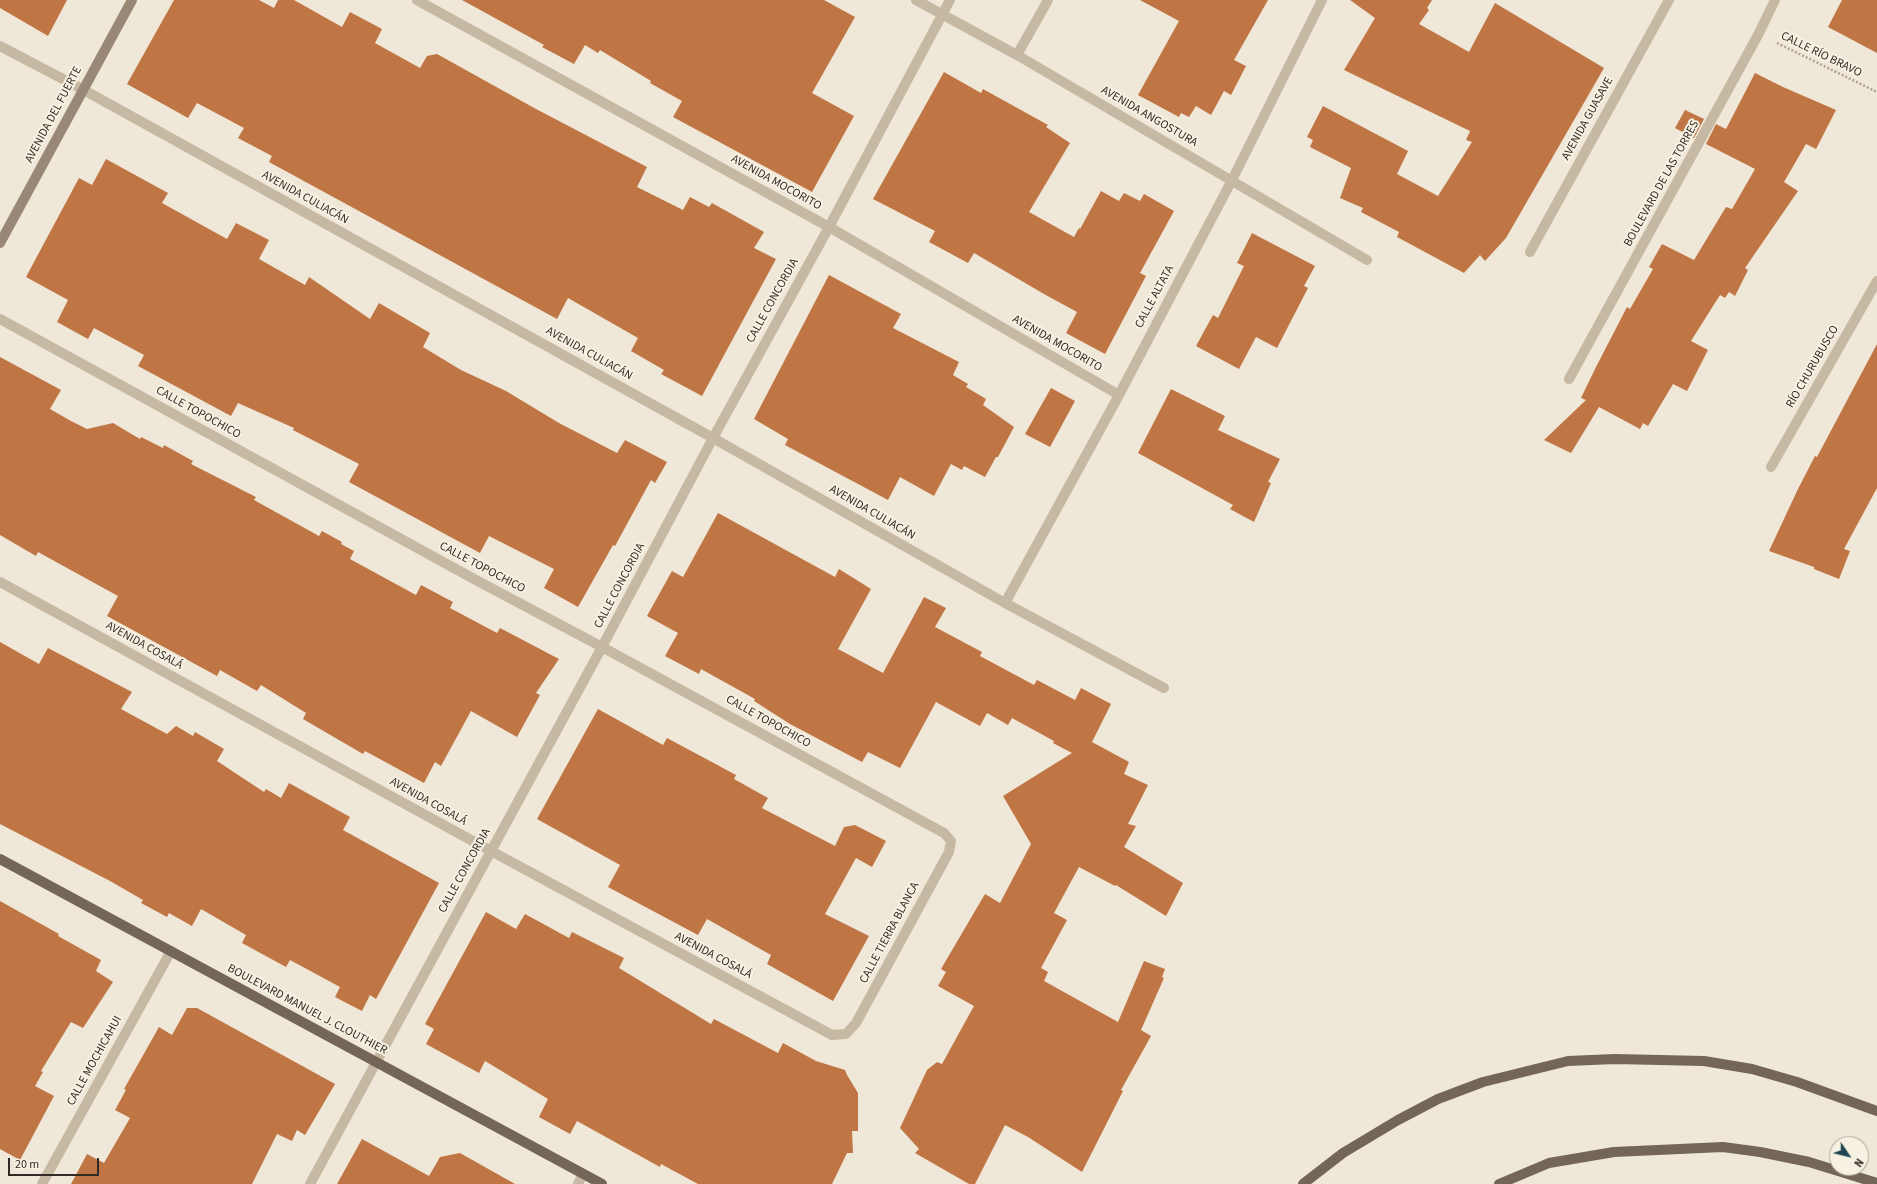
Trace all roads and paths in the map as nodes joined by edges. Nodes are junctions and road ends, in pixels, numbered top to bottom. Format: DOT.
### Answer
graph roads {
  1 [pos="132,0"];
  2 [pos="417,0"];
  3 [pos="916,0"];
  4 [pos="950,0"];
  5 [pos="1048,0"];
  6 [pos="1322,0"];
  7 [pos="1669,0"];
  8 [pos="1775,0"];
  9 [pos="942,14"];
  10 [pos="1758,35"];
  11 [pos="0,46"];
  12 [pos="1017,55"];
  13 [pos="82,89"];
  14 [pos="1877,92"];
  15 [pos="1232,180"];
  16 [pos="829,227"];
  17 [pos="0,242"];
  18 [pos="1530,252"];
  19 [pos="1368,260"];
  20 [pos="1877,281"];
  21 [pos="0,319"];
  22 [pos="1569,379"];
  23 [pos="1119,395"];
  24 [pos="713,438"];
  25 [pos="1771,467"];
  26 [pos="0,582"];
  27 [pos="1005,604"];
  28 [pos="602,646"];
  29 [pos="1164,688"];
  30 [pos="951,841"];
  31 [pos="491,852"];
  32 [pos="0,858"];
  33 [pos="171,951"];
  34 [pos="846,1034"];
  35 [pos="375,1062"];
  36 [pos="1877,1111"];
  37 [pos="583,1174"];
  38 [pos="1877,1183"];
  39 [pos="42,1184"];
  40 [pos="310,1184"];
  41 [pos="578,1184"];
  42 [pos="602,1184"];
  43 [pos="1303,1184"];
  44 [pos="1499,1184"];
  1 -- 13 [label="street, AVENIDA DEL FUERTE"];
  2 -- 16 [label="street, AVENIDA MOCORITO"];
  3 -- 9 [label="street, AVENIDA ANGOSTURA"];
  4 -- 9 [label="street, CALLE CONCORDIA"];
  5 -- 12 [label="street"];
  6 -- 15 [label="street, CALLE ALTATA"];
  7 -- 18 [label="street, AVENIDA GUASAVE"];
  8 -- 10 [label="street, BOULEVARD DE LAS TORRES"];
  9 -- 12 [label="street, AVENIDA ANGOSTURA"];
  9 -- 16 [label="street, CALLE CONCORDIA"];
  10 -- 14 [label="path, CALLE RÍO BRAVO"];
  10 -- 22 [label="street, BOULEVARD DE LAS TORRES"];
  11 -- 13 [label="street, AVENIDA CULIACÁN"];
  12 -- 15 [label="street, AVENIDA ANGOSTURA"];
  13 -- 17 [label="street, AVENIDA DEL FUERTE"];
  13 -- 24 [label="street, AVENIDA CULIACÁN"];
  15 -- 19 [label="street, AVENIDA ANGOSTURA"];
  15 -- 23 [label="street, CALLE ALTATA"];
  16 -- 23 [label="street, AVENIDA MOCORITO"];
  16 -- 24 [label="street, CALLE CONCORDIA"];
  20 -- 25 [label="street, RÍO CHURUBUSCO"];
  21 -- 28 [label="street, CALLE TOPOCHICO"];
  23 -- 27 [label="street, CALLE ALTATA"];
  24 -- 27 [label="street, AVENIDA CULIACÁN"];
  24 -- 28 [label="street, CALLE CONCORDIA"];
  26 -- 31 [label="street, AVENIDA COSALÁ"];
  27 -- 29 [label="street, AVENIDA CULIACÁN"];
  28 -- 30 [label="street, CALLE TOPOCHICO"];
  28 -- 31 [label="street, CALLE CONCORDIA"];
  30 -- 34 [label="street, CALLE TIERRA BLANCA"];
  31 -- 34 [label="street, AVENIDA COSALÁ"];
  31 -- 35 [label="street, CALLE CONCORDIA"];
  32 -- 33 [label="main road, BOULEVARD MANUEL J. CLOUTHIER"];
  33 -- 35 [label="main road, BOULEVARD MANUEL J. CLOUTHIER"];
  33 -- 39 [label="street, CALLE MOCHICAHUI"];
  35 -- 37 [label="main road, BOULEVARD MANUEL J. CLOUTHIER"];
  35 -- 40 [label="street, CALLE CONCORDIA"];
  36 -- 43 [label="main road"];
  37 -- 41 [label="street"];
  37 -- 42 [label="main road, BOULEVARD MANUEL J. CLOUTHIER"];
  38 -- 44 [label="main road"];
}
